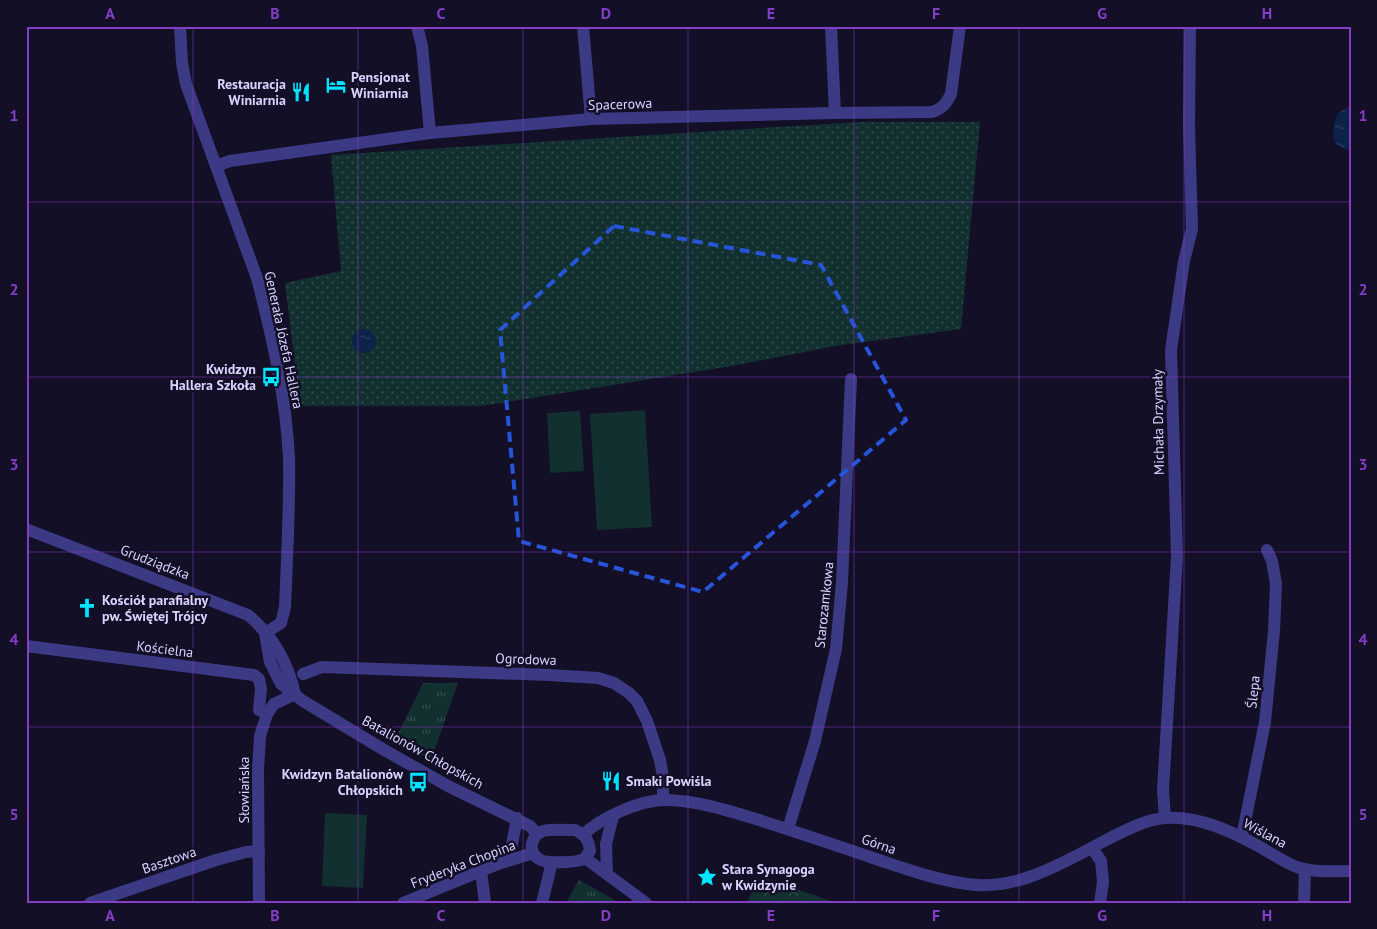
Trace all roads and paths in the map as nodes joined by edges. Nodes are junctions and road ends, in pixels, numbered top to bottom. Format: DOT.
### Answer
graph roads {
  1 [pos="180,26"];
  2 [pos="417,26"];
  3 [pos="583,26"];
  4 [pos="831,26"];
  5 [pos="960,26"];
  6 [pos="1190,26"];
  7 [pos="835,113"];
  8 [pos="591,119"];
  9 [pos="430,133"];
  10 [pos="216,166"];
  11 [pos="851,379"];
  12 [pos="26,530"];
  13 [pos="1267,550"];
  14 [pos="265,633"];
  15 [pos="26,646"];
  16 [pos="304,674"];
  17 [pos="295,694"];
  18 [pos="268,714"];
  19 [pos="662,800"];
  20 [pos="613,816"];
  21 [pos="517,818"];
  22 [pos="1165,818"];
  23 [pos="788,829"];
  24 [pos="538,834"];
  25 [pos="583,834"];
  26 [pos="1242,837"];
  27 [pos="1092,848"];
  28 [pos="259,851"];
  29 [pos="533,853"];
  30 [pos="585,858"];
  31 [pos="509,860"];
  32 [pos="552,862"];
  33 [pos="1305,869"];
  34 [pos="1351,871"];
  35 [pos="481,872"];
  36 [pos="607,873"];
  37 [pos="90,903"];
  38 [pos="259,903"];
  39 [pos="403,903"];
  40 [pos="485,903"];
  41 [pos="542,903"];
  42 [pos="646,903"];
  43 [pos="1100,903"];
  44 [pos="1304,903"];
  1 -- 10 [label="street, Generała Józefa Hallera"];
  2 -- 9 [label="street"];
  3 -- 8 [label="street"];
  4 -- 7 [label="street"];
  5 -- 7 [label="street, Spacerowa"];
  6 -- 22 [label="street, Michała Drzymały"];
  7 -- 8 [label="street, Spacerowa"];
  8 -- 9 [label="street, Spacerowa"];
  9 -- 10 [label="street, Spacerowa"];
  10 -- 14 [label="street, Generała Józefa Hallera"];
  11 -- 23 [label="street, Starozamkowa"];
  12 -- 14 [label="street, Grudziądzka"];
  13 -- 26 [label="street, Ślepa"];
  14 -- 17 [label="street"];
  15 -- 18 [label="street, Kościelna"];
  16 -- 19 [label="street, Ogrodowa"];
  17 -- 18 [label="street, Słowiańska"];
  17 -- 21 [label="street, Batalionów Chłopskich"];
  18 -- 28 [label="street, Słowiańska"];
  19 -- 20 [label="street, Górna"];
  19 -- 23 [label="street, Górna"];
  20 -- 25 [label="street, Górna"];
  20 -- 36 [label="street"];
  21 -- 24 [label="street, Batalionów Chłopskich"];
  21 -- 31 [label="street"];
  22 -- 26 [label="street, Wiślana"];
  22 -- 27 [label="street, Górna"];
  23 -- 27 [label="street, Górna"];
  24 -- 25 [label="street"];
  24 -- 29 [label="street"];
  25 -- 30 [label="street"];
  26 -- 33 [label="street, Wiślana"];
  27 -- 43 [label="street"];
  28 -- 37 [label="street, Basztowa"];
  28 -- 38 [label="street, Słowiańska"];
  29 -- 31 [label="street, Fryderyka Chopina"];
  29 -- 32 [label="street"];
  30 -- 32 [label="street"];
  30 -- 36 [label="street"];
  31 -- 35 [label="street, Fryderyka Chopina"];
  32 -- 41 [label="street"];
  33 -- 34 [label="street, Wiślana"];
  33 -- 44 [label="street"];
  35 -- 39 [label="street, Fryderyka Chopina"];
  35 -- 40 [label="street"];
  36 -- 42 [label="street"];
}
